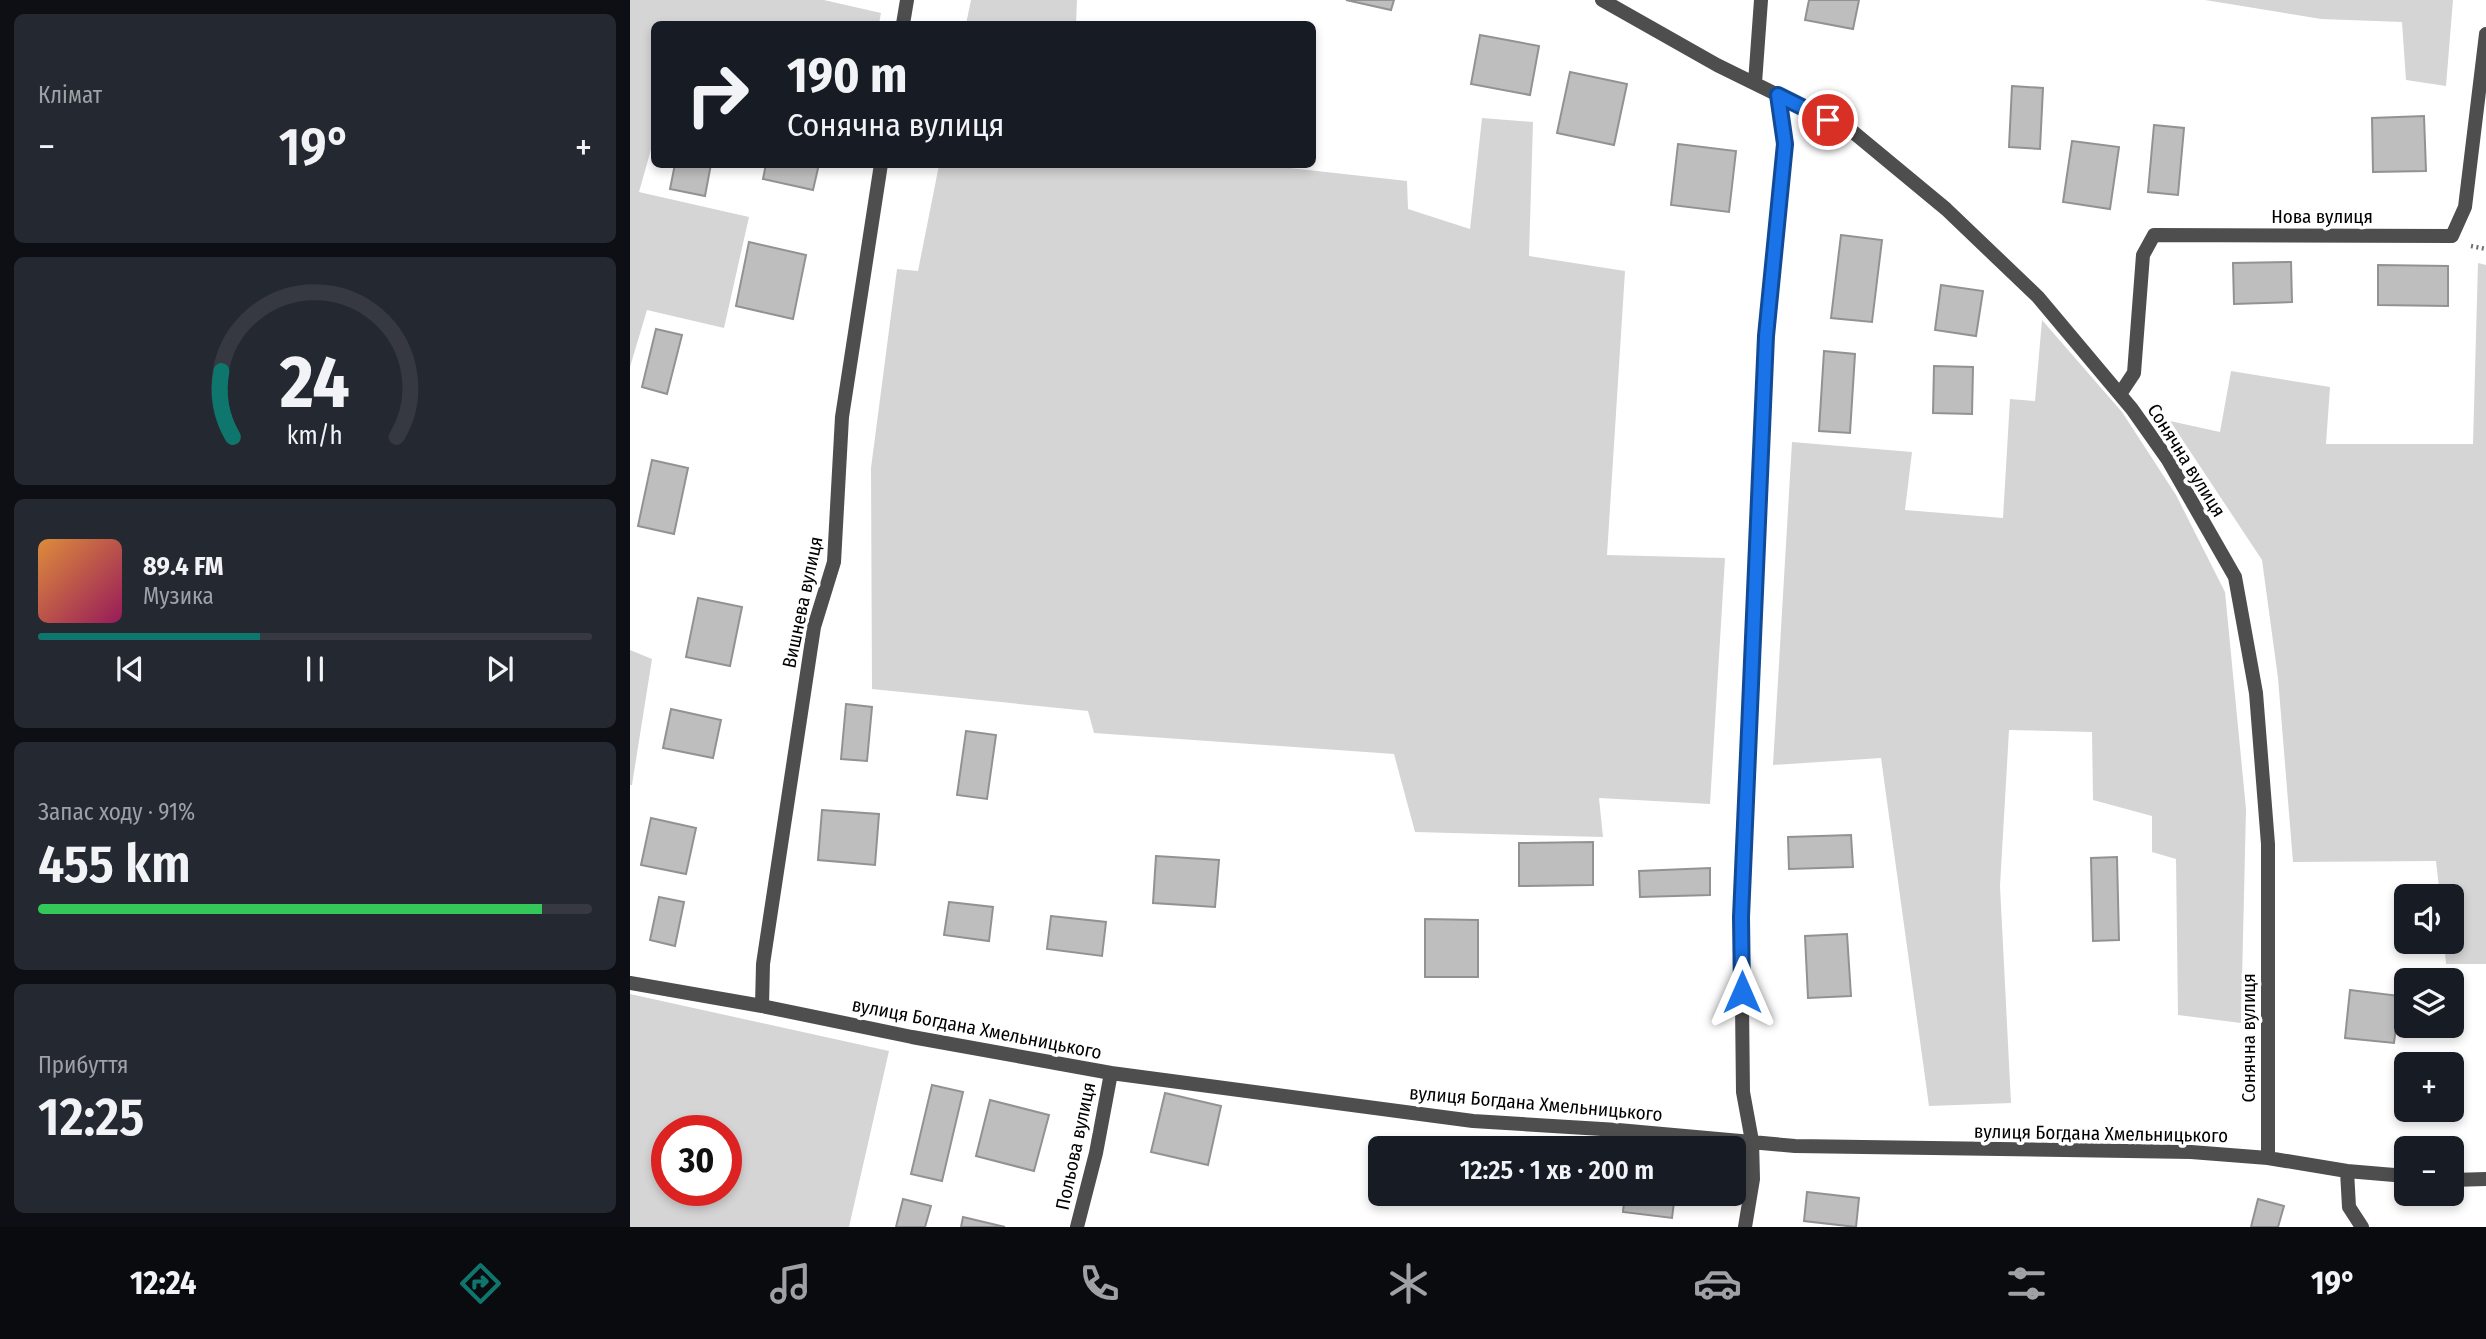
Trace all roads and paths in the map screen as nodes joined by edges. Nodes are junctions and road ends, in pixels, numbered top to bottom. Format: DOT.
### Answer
graph roads {
  1 [pos="907,0"];
  2 [pos="1602,0"];
  3 [pos="1761,0"];
  4 [pos="904,21"];
  5 [pos="2486,34"];
  6 [pos="1755,83"];
  7 [pos="1778,95"];
  8 [pos="880,168"];
  9 [pos="2120,394"];
  10 [pos="630,983"];
  11 [pos="762,1006"];
  12 [pos="1111,1073"];
  13 [pos="1752,1141"];
  14 [pos="2268,1158"];
  15 [pos="2347,1171"];
  16 [pos="2394,1175"];
  17 [pos="2486,1179"];
  18 [pos="2464,1180"];
  19 [pos="1077,1227"];
  20 [pos="1745,1227"];
  21 [pos="2362,1227"];
  1 -- 4 [label="street"];
  2 -- 6 [label="street, Сонячна вулиця"];
  3 -- 6 [label="street"];
  5 -- 9 [label="street, Нова вулиця"];
  6 -- 7 [label="street, Сонячна вулиця"];
  7 -- 9 [label="street, Сонячна вулиця"];
  7 -- 13 [label="street"];
  8 -- 11 [label="street, Вишнева вулиця"];
  9 -- 14 [label="street, Сонячна вулиця"];
  10 -- 11 [label="street, вулиця Богдана Хмельницького"];
  11 -- 12 [label="street, вулиця Богдана Хмельницького"];
  12 -- 13 [label="street, вулиця Богдана Хмельницького"];
  12 -- 19 [label="street, Польова вулиця"];
  13 -- 14 [label="street, вулиця Богдана Хмельницького"];
  13 -- 20 [label="street"];
  14 -- 15 [label="street, вулиця Богдана Хмельницького"];
  15 -- 16 [label="street, вулиця Богдана Хмельницького"];
  15 -- 21 [label="street"];
  17 -- 18 [label="street"];
}
